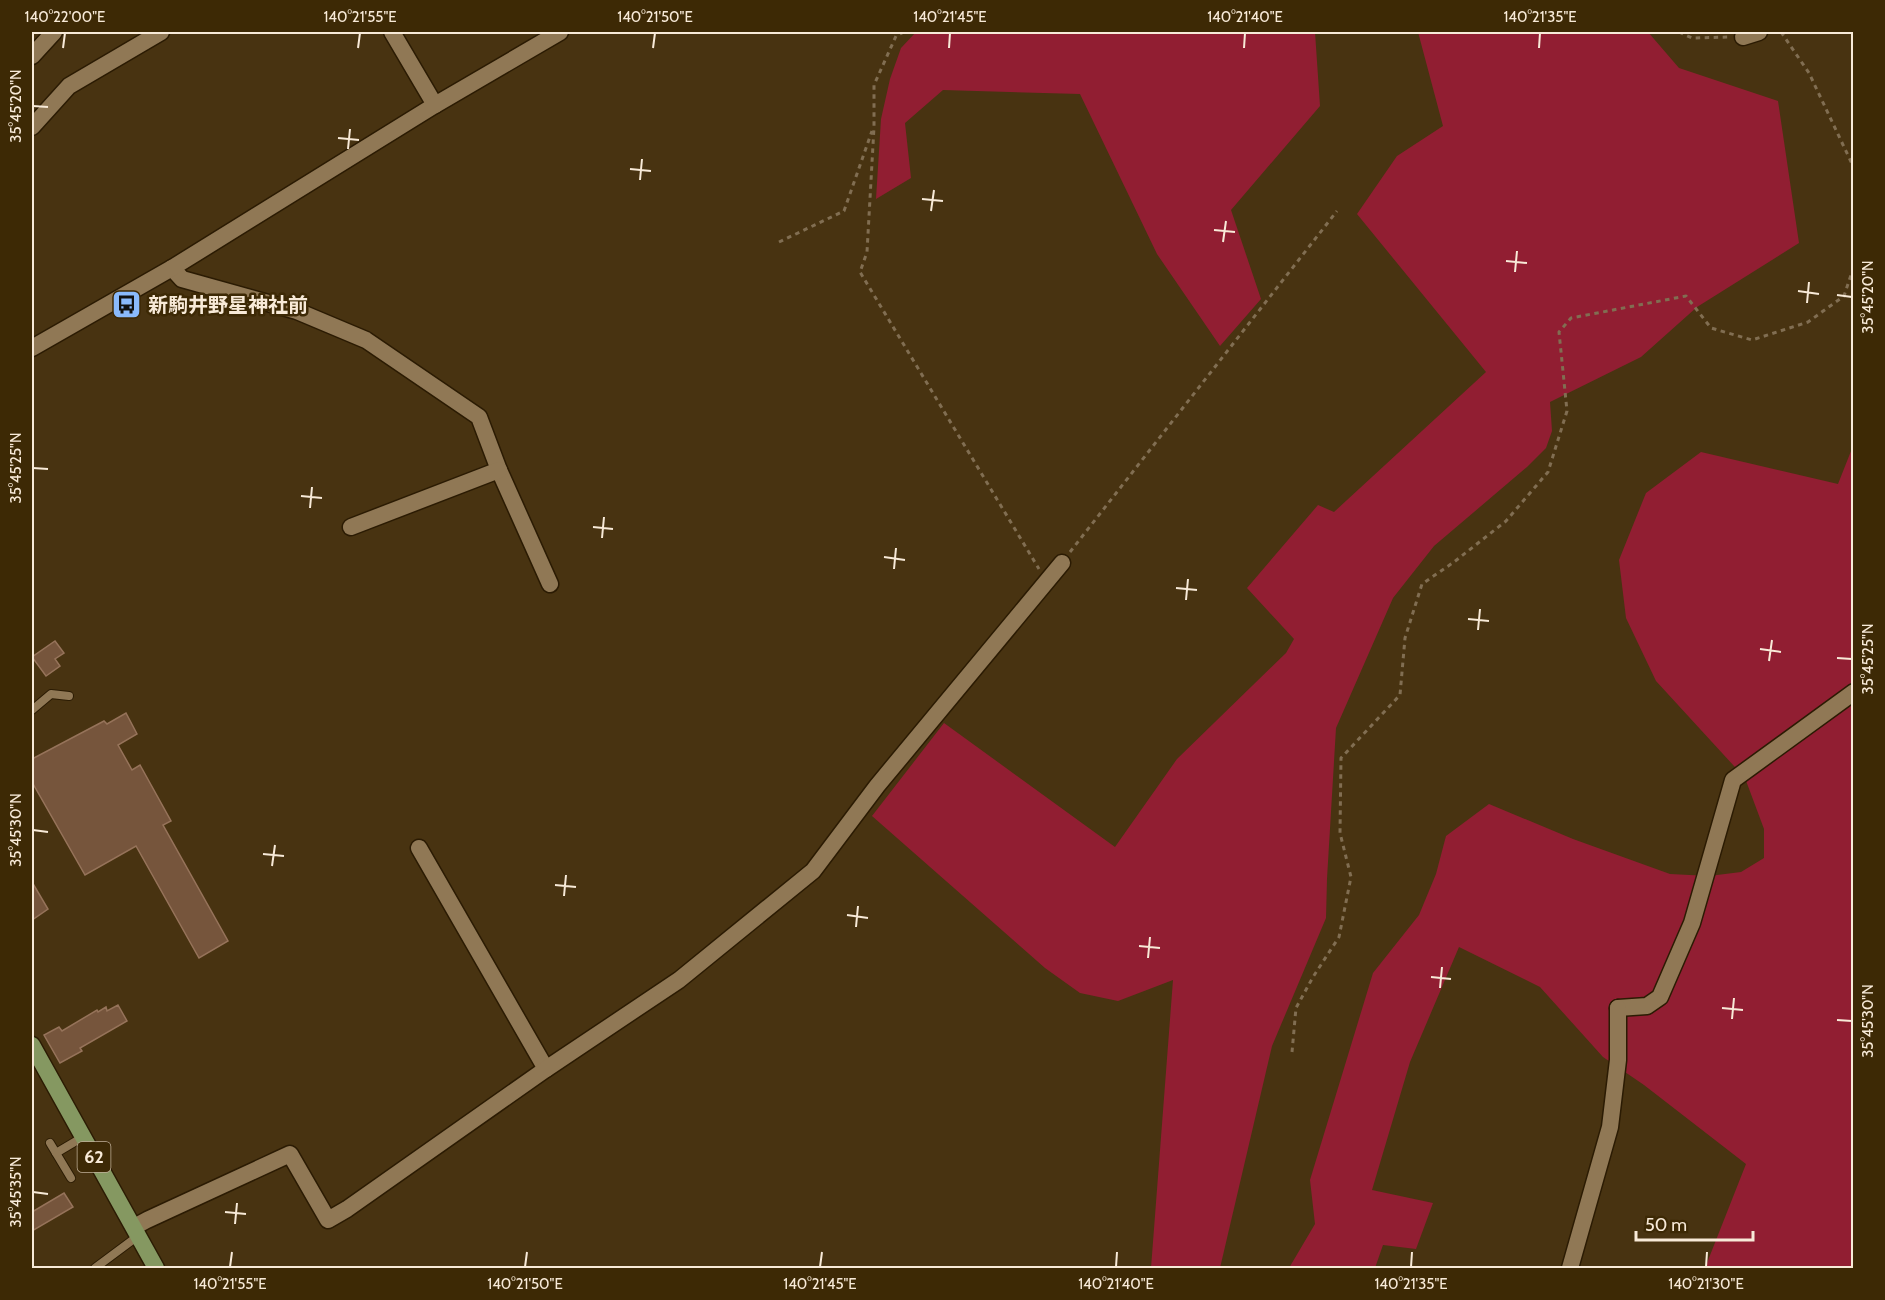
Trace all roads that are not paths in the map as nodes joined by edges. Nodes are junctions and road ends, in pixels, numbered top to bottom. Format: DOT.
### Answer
graph roads {
  1 [pos="54,32"];
  2 [pos="161,32"];
  3 [pos="392,32"];
  4 [pos="560,32"];
  5 [pos="1759,32"];
  6 [pos="1743,37"];
  7 [pos="32,56"];
  8 [pos="435,105"];
  9 [pos="32,127"];
  10 [pos="172,268"];
  11 [pos="32,348"];
  12 [pos="499,470"];
  13 [pos="351,527"];
  14 [pos="1062,563"];
  15 [pos="550,584"];
  16 [pos="1854,692"];
  17 [pos="69,696"];
  18 [pos="32,710"];
  19 [pos="419,848"];
  20 [pos="32,1045"];
  21 [pos="546,1070"];
  22 [pos="82,1137"];
  23 [pos="50,1143"];
  24 [pos="56,1153"];
  25 [pos="71,1178"];
  26 [pos="136,1232"];
  27 [pos="95,1269"];
  28 [pos="156,1269"];
  29 [pos="1570,1269"];
  1 -- 7 [label="street"];
  2 -- 9 [label="street"];
  3 -- 8 [label="street"];
  4 -- 8 [label="street"];
  5 -- 6 [label="street"];
  8 -- 10 [label="street"];
  10 -- 11 [label="street"];
  10 -- 12 [label="street"];
  12 -- 13 [label="street"];
  12 -- 15 [label="street"];
  14 -- 21 [label="street"];
  16 -- 29 [label="street"];
  17 -- 18 [label="lane"];
  19 -- 21 [label="street"];
  20 -- 22 [label="main road, 62"];
  21 -- 26 [label="street"];
  22 -- 24 [label="lane"];
  22 -- 26 [label="main road, 62"];
  23 -- 24 [label="lane"];
  24 -- 25 [label="lane"];
  26 -- 27 [label="lane"];
  26 -- 28 [label="main road, 62"];
}
